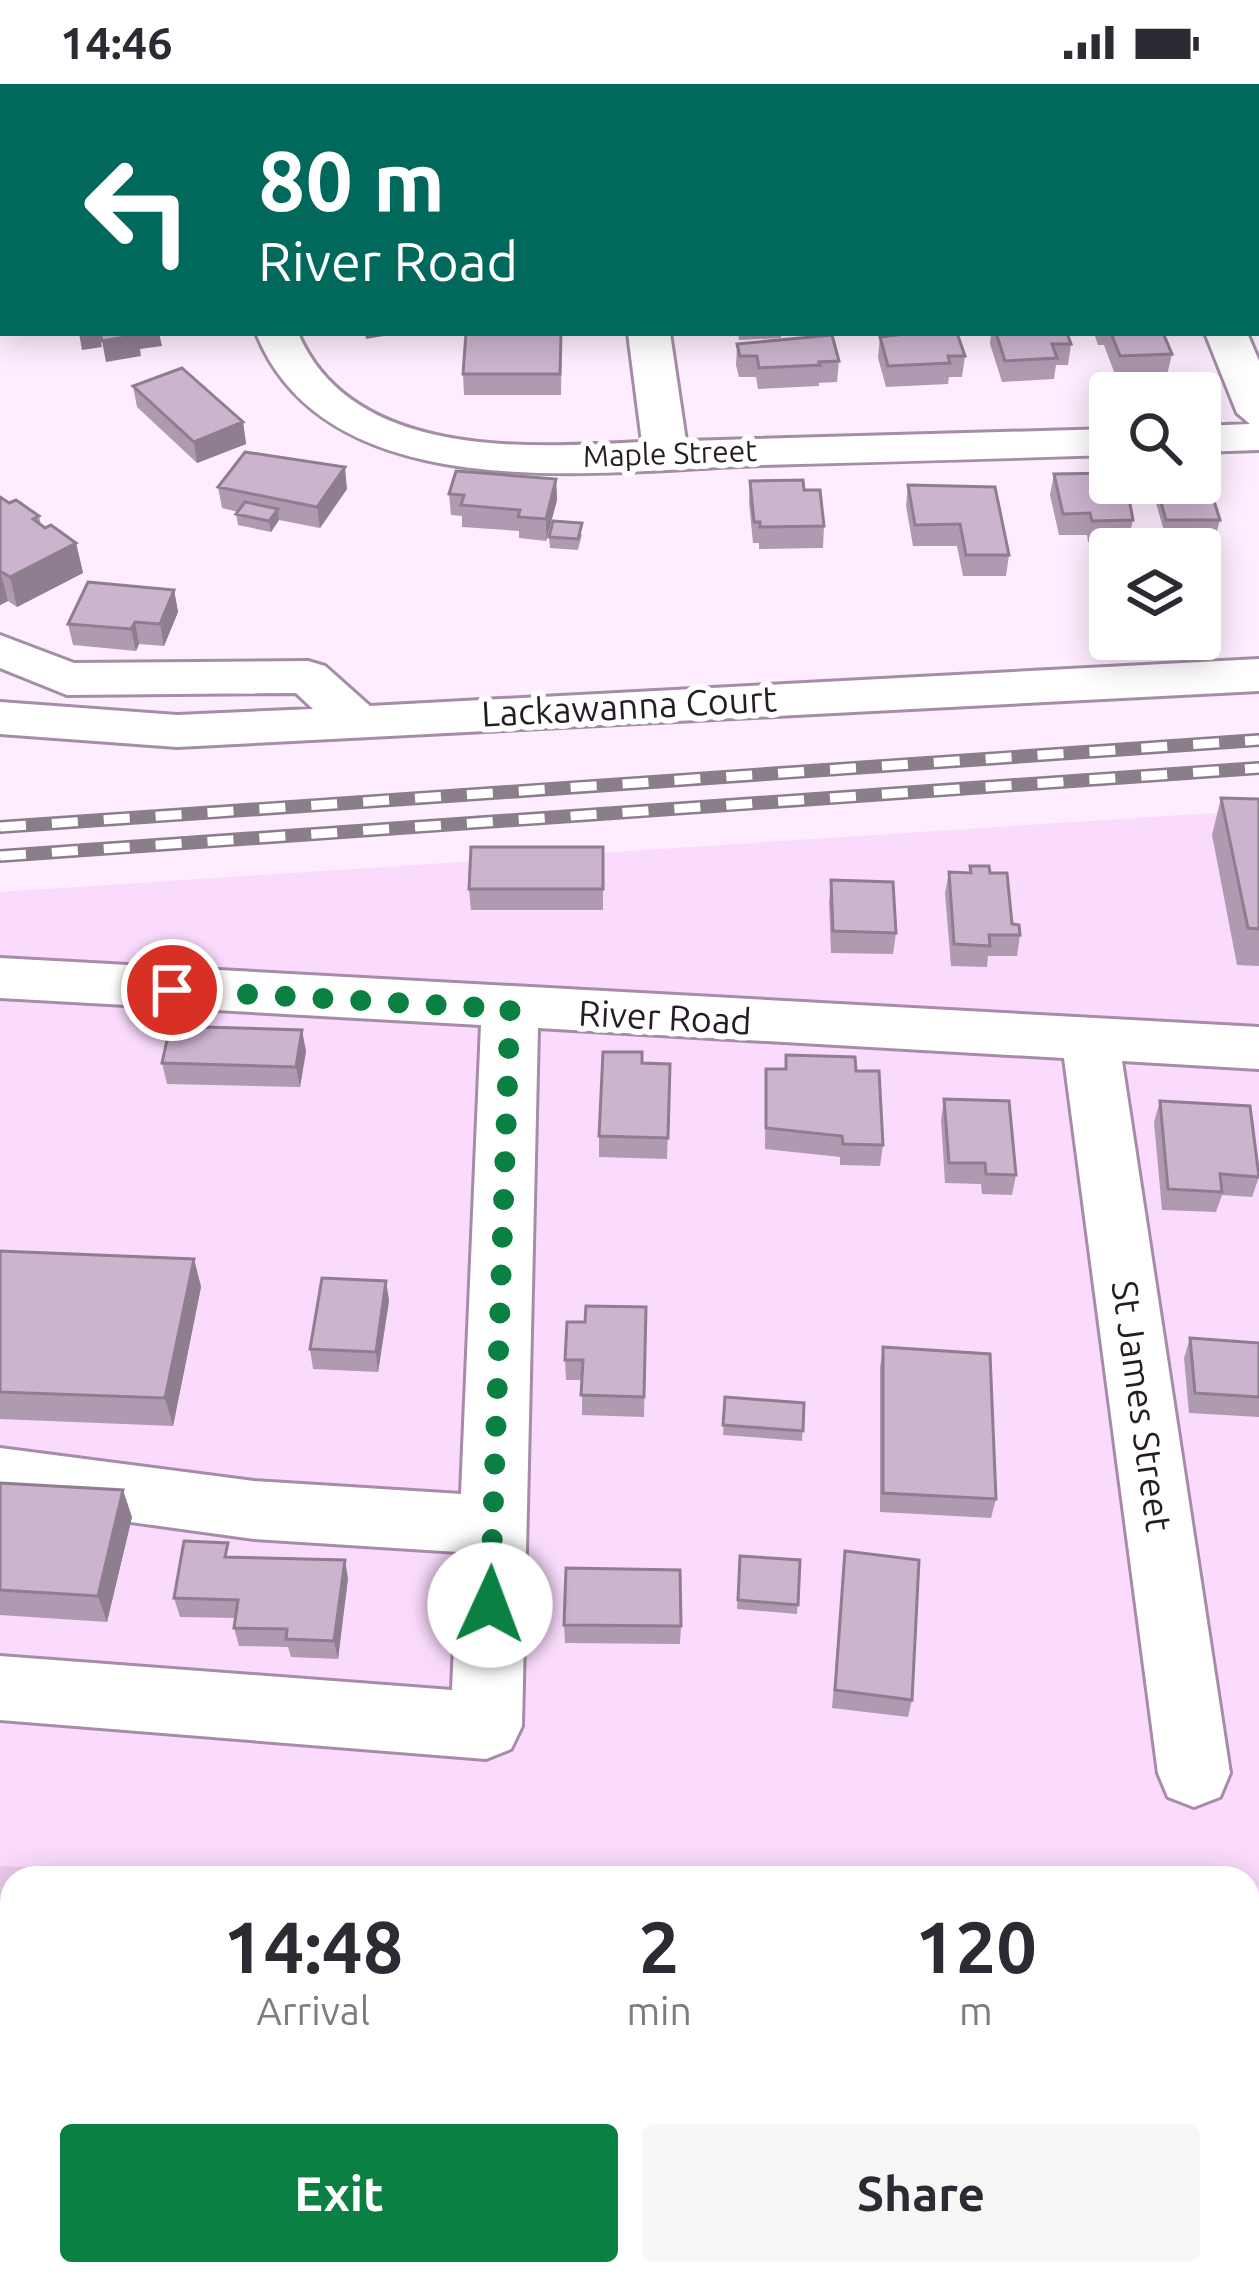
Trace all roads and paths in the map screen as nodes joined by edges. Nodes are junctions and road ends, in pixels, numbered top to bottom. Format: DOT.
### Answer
graph roads {
  1 [pos="278,336"];
  2 [pos="649,336"];
  3 [pos="1227,336"];
  4 [pos="1259,413"];
  5 [pos="1259,437"];
  6 [pos="1221,438"];
  7 [pos="1089,443"];
  8 [pos="666,454"];
  9 [pos="0,650"];
  10 [pos="1259,676"];
  11 [pos="0,718"];
  12 [pos="358,723"];
  13 [pos="0,978"];
  14 [pos="510,1009"];
  15 [pos="1090,1040"];
  16 [pos="1259,1048"];
  17 [pos="0,1476"];
  18 [pos="494,1525"];
  19 [pos="0,1688"];
  20 [pos="1194,1772"];
  1 -- 8 [label="street, Maple Street"];
  2 -- 8 [label="street"];
  3 -- 4 [label="street"];
  5 -- 6 [label="street"];
  7 -- 8 [label="street, Maple Street"];
  9 -- 12 [label="street"];
  10 -- 12 [label="street, Lackawanna Court"];
  11 -- 12 [label="street, Lackawanna Court"];
  13 -- 14 [label="street, River Road"];
  14 -- 15 [label="street, River Road"];
  14 -- 18 [label="street"];
  15 -- 16 [label="street, River Road"];
  15 -- 20 [label="street, St James Street"];
  17 -- 18 [label="street"];
  18 -- 19 [label="street"];
}
